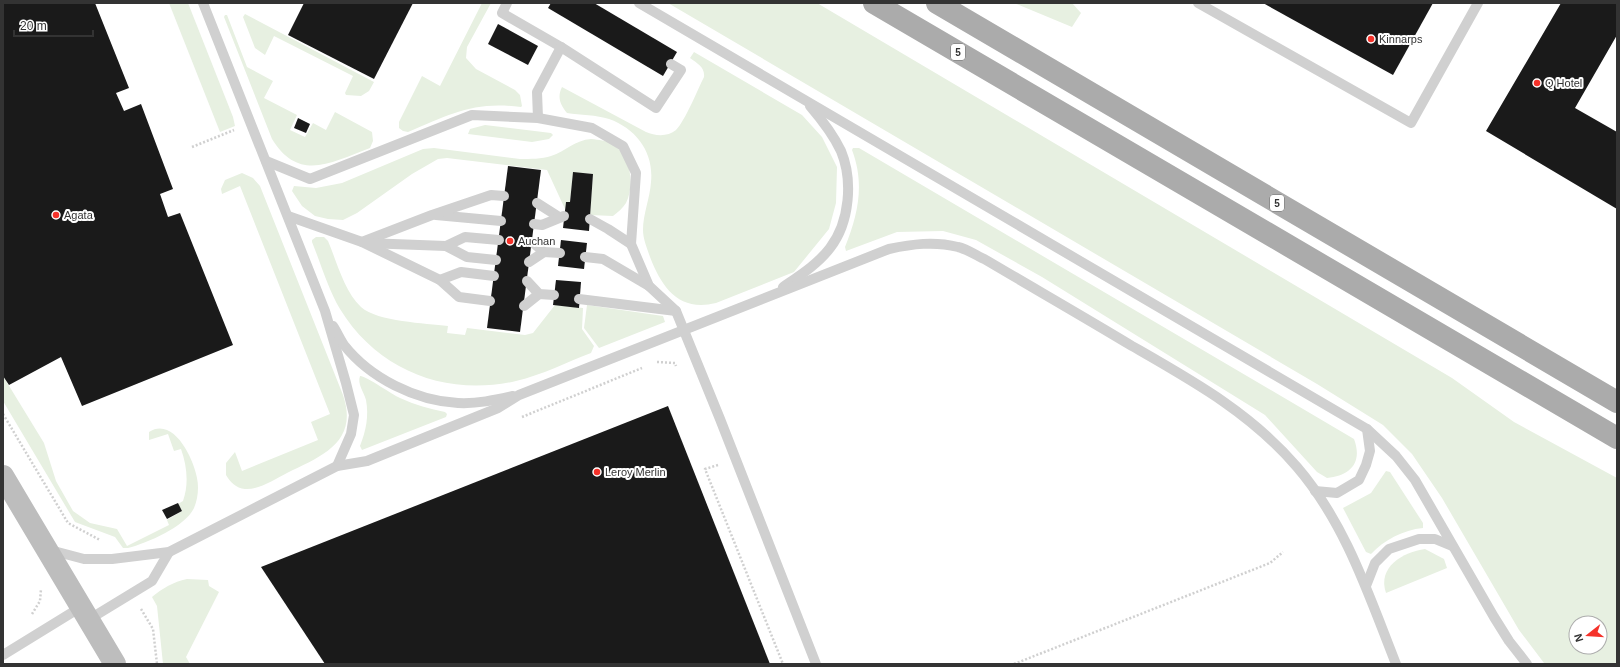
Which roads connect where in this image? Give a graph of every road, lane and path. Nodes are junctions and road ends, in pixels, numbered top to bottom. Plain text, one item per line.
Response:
1 (204, 3) edge
2 (508, 3) edge
3 (640, 3) edge
4 (874, 3) edge
5 (937, 3) edge
6 (1198, 3) edge
7 (1478, 3) edge
8 (561, 47) junction
9 (671, 64) dead end
10 (803, 99) junction
11 (538, 118) junction
12 (251, 124) junction
13 (192, 147) dead end
14 (266, 161) junction
15 (504, 196) dead end
16 (537, 203) dead end
17 (432, 215) junction
18 (288, 216) junction
19 (590, 219) dead end
20 (501, 221) dead end
21 (534, 224) dead end
22 (499, 240) dead end
23 (362, 242) junction
24 (532, 242) dead end
25 (631, 244) junction
26 (446, 246) junction
27 (544, 252) junction
28 (560, 253) dead end
29 (585, 257) dead end
30 (496, 260) dead end
31 (529, 262) dead end
32 (494, 276) dead end
33 (440, 280) junction
34 (527, 281) dead end
35 (649, 286) junction
36 (540, 294) junction
37 (554, 295) dead end
38 (770, 296) junction
39 (580, 299) dead end
40 (490, 302) dead end
41 (524, 306) dead end
42 (325, 311) junction
43 (676, 311) junction
44 (684, 331) junction
45 (651, 363) dead end
46 (675, 363) dead end
47 (646, 364) dead end
48 (586, 392) dead end
49 (519, 395) junction
50 (1617, 402) edge
51 (3, 414) edge
52 (1367, 430) junction
53 (1617, 438) edge
54 (337, 466) junction
55 (705, 469) dead end
56 (3, 476) edge
57 (1315, 491) junction
58 (103, 544) dead end
59 (1452, 546) junction
60 (46, 549) junction
61 (169, 552) junction
62 (1283, 552) dead end
63 (40, 584) dead end
64 (1366, 586) junction
65 (142, 610) dead end
66 (85, 614) junction
67 (30, 616) dead end
68 (3, 655) edge
69 (115, 664) edge
70 (157, 664) edge
71 (783, 664) edge
72 (816, 664) edge
73 (1014, 664) edge
74 (1396, 664) edge
75 (1528, 664) edge

1 - 12 lane
2 - 8 lane
3 - 10 lane
4 - 53 main road, 5
5 - 50 main road, 5
6 - 7 lane
8 - 9 lane
8 - 11 lane
10 - 38 lane
10 - 52 lane
11 - 14 lane
11 - 25 lane
12 - 13 path
12 - 14 lane
14 - 18 lane
15 - 17 lane
16 - 21 lane
17 - 20 lane
17 - 23 lane
18 - 23 lane
18 - 42 lane
19 - 25 lane
22 - 26 lane
23 - 26 lane
23 - 33 lane
24 - 27 lane
25 - 35 lane
26 - 30 lane
27 - 28 lane
27 - 31 lane
29 - 35 lane
32 - 33 lane
33 - 40 lane
34 - 36 lane
35 - 43 lane
36 - 37 lane
36 - 41 lane
38 - 44 lane
38 - 57 lane
39 - 43 lane
42 - 49 lane
42 - 54 lane
43 - 44 lane
44 - 49 lane
44 - 72 lane
45 - 46 path
47 - 48 path
49 - 54 lane
51 - 58 path
52 - 57 lane
52 - 59 lane
54 - 61 lane
55 - 71 path
56 - 60 main road
57 - 64 lane
59 - 64 lane
59 - 75 lane
60 - 61 lane
60 - 66 main road
61 - 66 lane
62 - 73 path
63 - 67 path
64 - 74 lane
65 - 70 path
66 - 68 lane
66 - 69 main road

